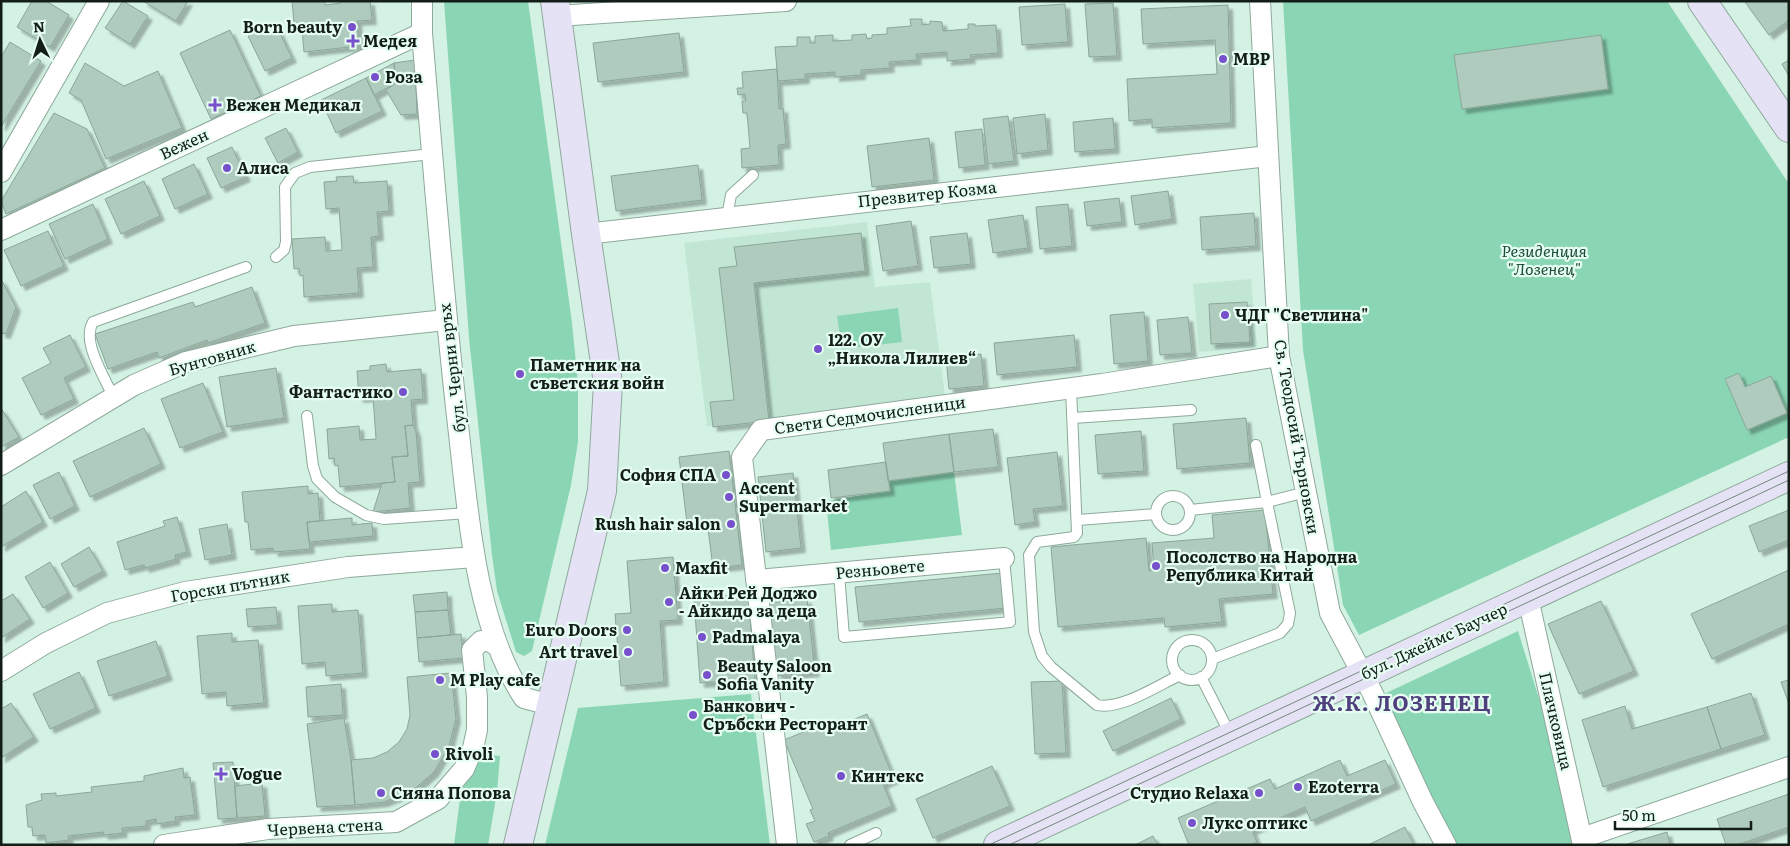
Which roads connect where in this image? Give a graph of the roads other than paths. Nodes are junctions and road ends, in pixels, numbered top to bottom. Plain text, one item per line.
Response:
1 (99, 1) edge
2 (422, 1) edge
3 (786, 1) edge
4 (1260, 1) edge
5 (1702, 2) edge
6 (556, 8) edge
7 (422, 33) junction
8 (1789, 128) edge
9 (432, 154) junction
10 (1268, 156) junction
11 (1, 172) edge
12 (753, 175) dead end
13 (727, 217) junction
14 (1, 230) edge
15 (586, 234) junction
16 (276, 257) dead end
17 (246, 267) dead end
18 (446, 320) junction
19 (1279, 356) junction
20 (1071, 388) junction
21 (114, 398) junction
22 (1191, 410) dead end
23 (307, 416) dead end
24 (1073, 418) junction
25 (1256, 445) dead end
26 (1, 465) edge
27 (1789, 476) edge
28 (1306, 492) junction
29 (1267, 502) junction
30 (1190, 510) junction
31 (468, 513) junction
32 (1156, 514) junction
33 (1078, 520) junction
34 (474, 557) junction
35 (1004, 558) joint
36 (838, 572) junction
37 (756, 580) junction
38 (1528, 598) junction
39 (497, 646) junction
40 (1212, 659) junction
41 (1, 670) edge
42 (1363, 674) junction
43 (1180, 676) junction
44 (1202, 677) junction
45 (551, 705) junction
46 (1231, 736) junction
47 (1789, 767) edge
48 (876, 834) dead end
49 (1583, 841) edge
50 (164, 845) edge
51 (518, 845) edge
52 (787, 845) edge
53 (850, 845) edge
54 (998, 845) edge
55 (1446, 845) edge

1 - 11 street
2 - 7 street, бул. Черни връх
3 - 6 street
4 - 10 street, Св. Теодосий Търновски
5 - 8 street
6 - 15 street
7 - 9 street, бул. Черни връх
7 - 14 street, Вежен
9 - 16 lane
9 - 18 street, бул. Черни връх
10 - 13 street, Презвитер Козма
10 - 19 street, Св. Теодосий Търновски
12 - 13 lane
13 - 15 street, Презвитер Козма
15 - 45 street
17 - 21 lane
18 - 21 street, Бунтовник
18 - 31 street, бул. Черни връх
19 - 20 street, Свети Седмочисленици
19 - 28 street, Св. Теодосий Търновски
20 - 24 lane
20 - 37 street, Свети Седмочисленици
21 - 26 street, Бунтовник
22 - 24 lane
23 - 31 lane
24 - 33 lane
25 - 29 lane
27 - 38 street, бул. Джеймс Баучер
28 - 29 lane
28 - 42 street, Св. Теодосий Търновски
29 - 30 lane
29 - 40 lane
30 - 32 lane
30 - 32 lane
31 - 34 street, бул. Черни връх
32 - 33 lane
33 - 43 lane
34 - 39 street, бул. Черни връх
34 - 41 street, Горски пътник
35 - 36 street, Резньовете
35 - 36 lane
36 - 37 street, Резньовете
37 - 52 street, Свети Седмочисленици
38 - 42 street, бул. Джеймс Баучер
38 - 49 street, Плачковица
39 - 45 street, бул. Черни връх
39 - 50 street, Червена стена
40 - 43 lane
40 - 44 lane
42 - 46 street, бул. Джеймс Баучер
42 - 55 street, Св. Теодосий Търновски
43 - 44 lane
44 - 46 lane
45 - 51 street
46 - 54 street, бул. Джеймс Баучер
47 - 49 street
48 - 53 lane

